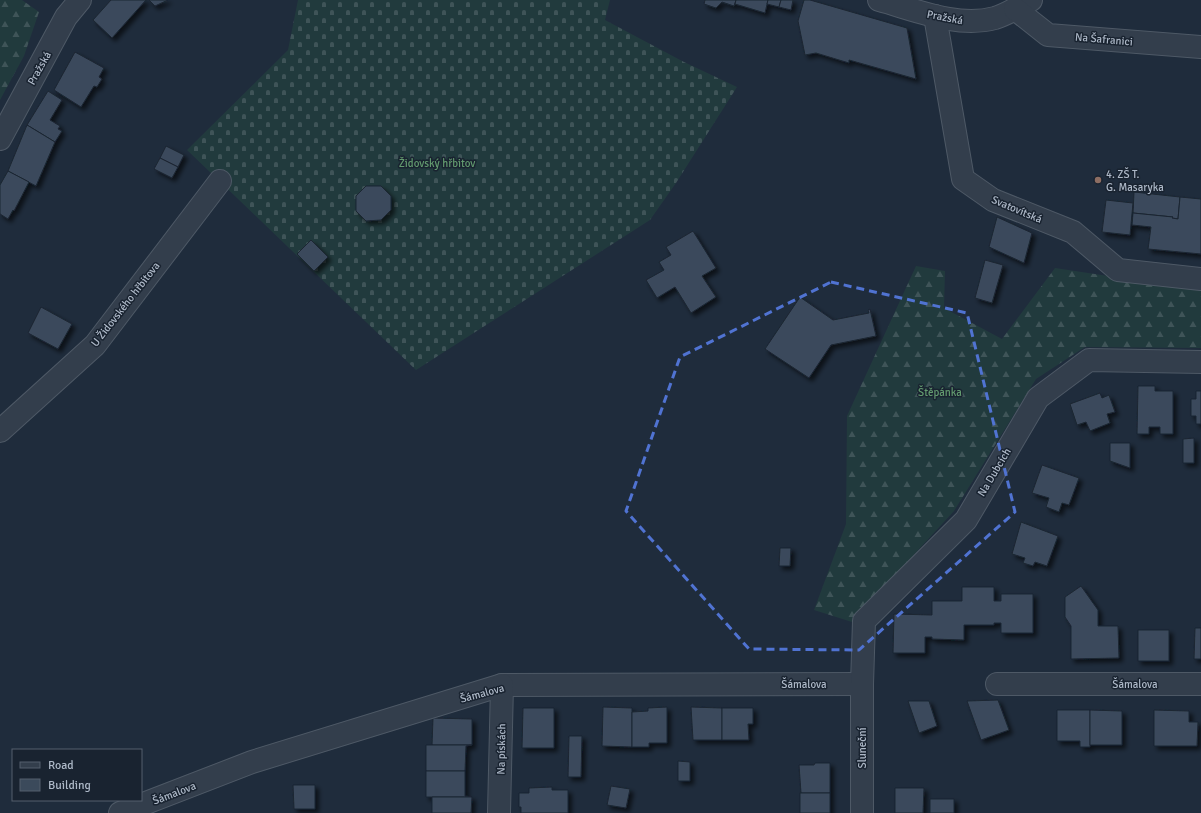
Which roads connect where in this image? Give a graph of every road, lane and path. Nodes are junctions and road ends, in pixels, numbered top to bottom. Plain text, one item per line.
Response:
1 (80, 0) edge
2 (879, 0) edge
3 (1020, 3) edge
4 (935, 16) junction
5 (1201, 47) edge
6 (0, 139) edge
7 (220, 181) dead end
8 (1201, 279) edge
9 (1201, 362) edge
10 (0, 431) edge
11 (862, 684) junction
12 (997, 684) dead end
13 (1201, 684) edge
14 (502, 685) junction
15 (120, 813) edge
16 (500, 813) edge
17 (862, 813) edge

1 - 6 street, Pražská
2 - 4 street, Pražská
3 - 4 street, Pražská
3 - 5 street, Na Šafranici
4 - 8 street, Svatovítská
7 - 10 street, U Židovského hřbitova
9 - 11 street, Na Dubcích
11 - 14 street, Šámalova
11 - 17 street, Sluneční
12 - 13 street, Šámalova
14 - 15 street, Šámalova
14 - 16 street, Na pískách

